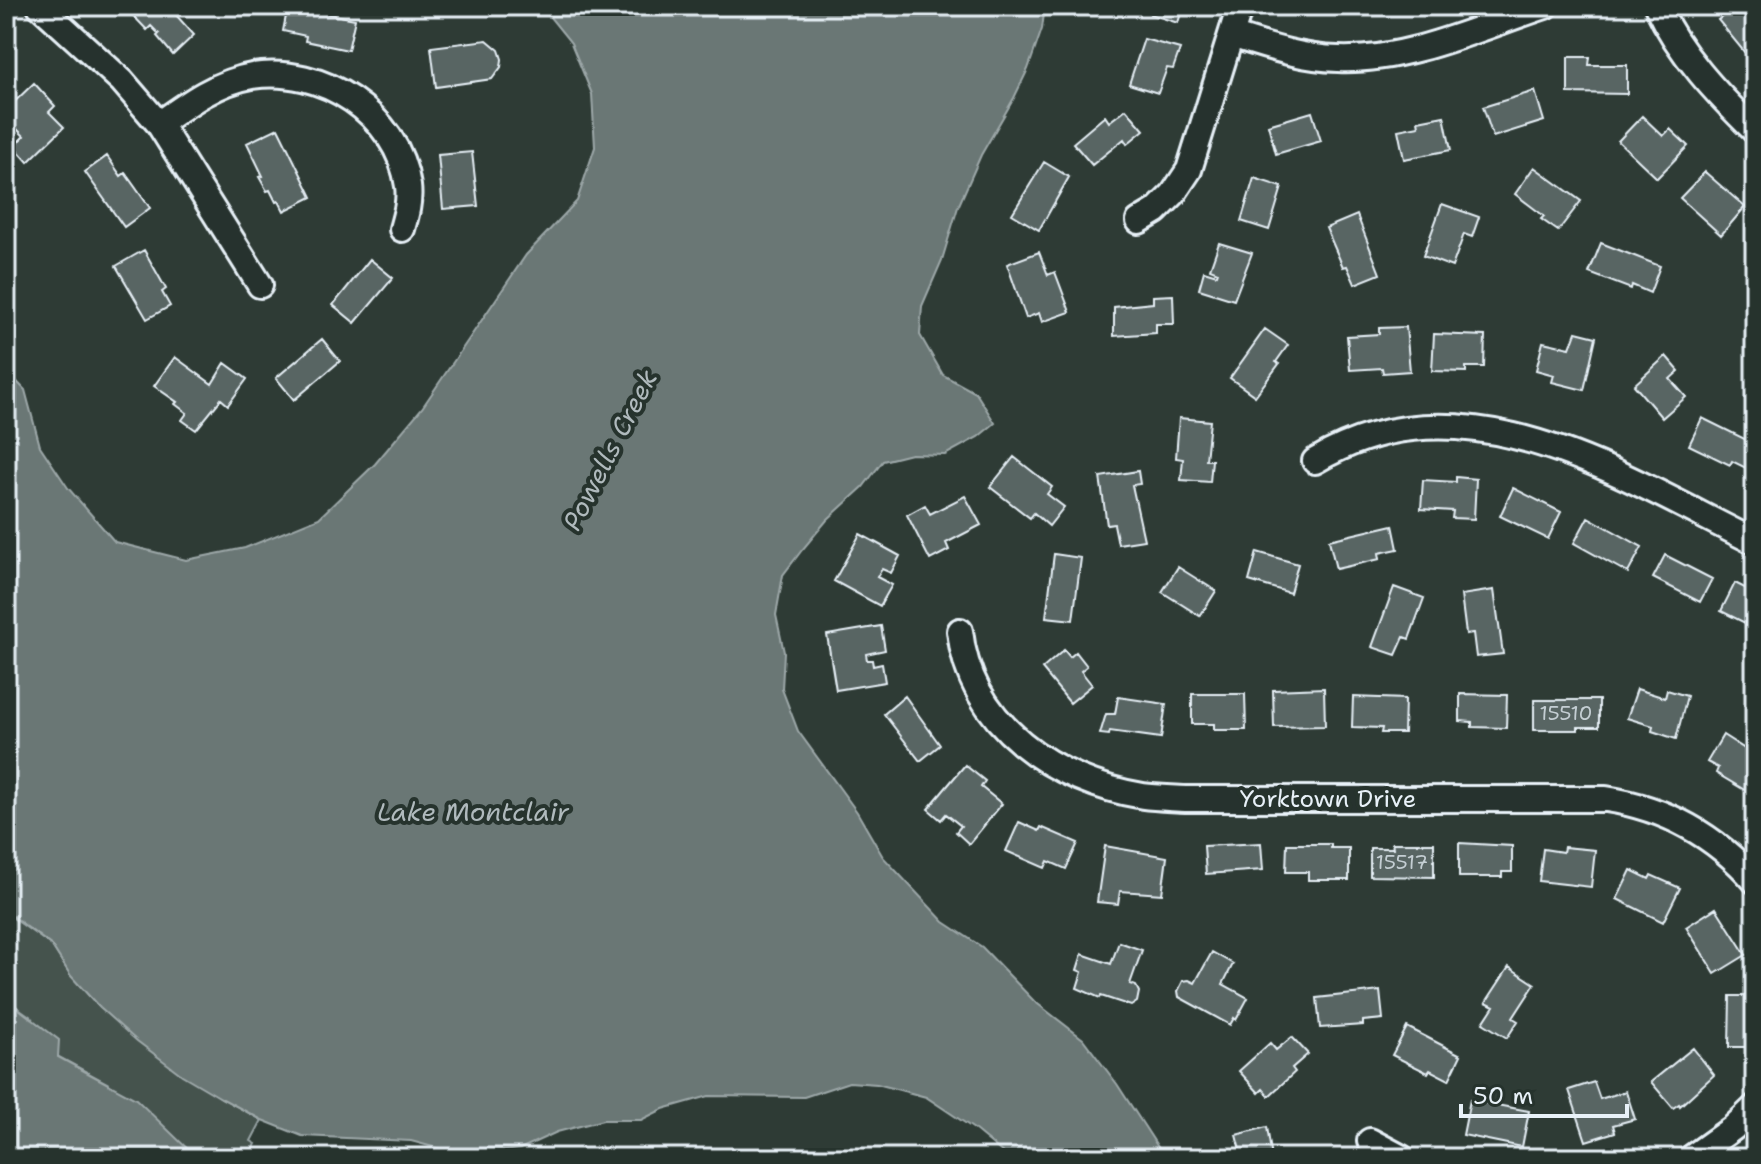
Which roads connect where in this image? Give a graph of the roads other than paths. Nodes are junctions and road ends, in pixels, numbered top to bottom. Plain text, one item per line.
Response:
1 (40, 6) edge
2 (1240, 6) edge
3 (1545, 6) edge
4 (1657, 6) edge
5 (1231, 35) junction
6 (159, 124) junction
7 (1755, 131) edge
8 (1139, 221) dead end
9 (402, 229) dead end
10 (260, 285) dead end
11 (1315, 461) dead end
12 (1755, 542) edge
13 (960, 631) dead end
14 (1755, 881) edge
15 (1755, 1107) edge
16 (1370, 1141) dead end
17 (1402, 1158) edge
18 (1691, 1158) edge

1 - 6 street
2 - 5 street
3 - 5 street
4 - 7 street
5 - 8 street
6 - 9 street
6 - 10 street
11 - 12 street
13 - 14 street, Yorktown Drive
15 - 18 street
16 - 17 street

